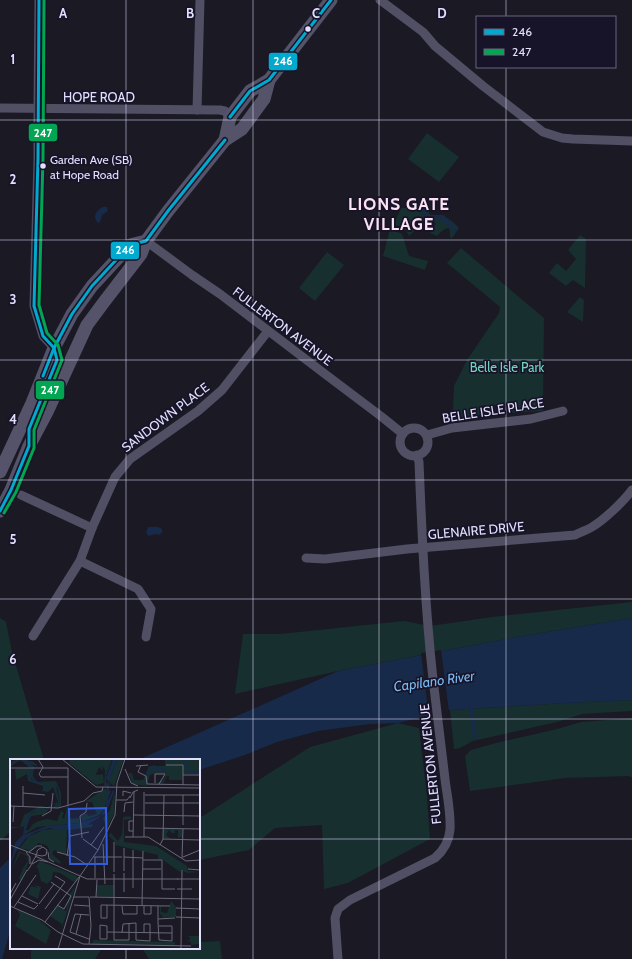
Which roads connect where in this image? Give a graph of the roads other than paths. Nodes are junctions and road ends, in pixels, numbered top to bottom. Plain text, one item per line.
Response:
1 (39, 0) edge
2 (200, 0) edge
3 (331, 0) edge
4 (380, 0) edge
5 (269, 80) junction
6 (0, 108) edge
7 (38, 109) junction
8 (197, 110) junction
9 (230, 117) junction
10 (225, 140) junction
11 (632, 141) edge
12 (146, 241) junction
13 (268, 331) junction
14 (54, 348) junction
15 (563, 412) dead end
16 (403, 434) junction
17 (427, 435) junction
18 (29, 446) junction
19 (417, 455) junction
20 (0, 472) edge
21 (632, 490) edge
22 (21, 495) dead end
23 (0, 511) edge
24 (92, 528) junction
25 (423, 548) junction
26 (306, 558) dead end
27 (80, 561) junction
28 (33, 636) dead end
29 (146, 637) dead end
30 (338, 959) edge

1 - 7 street
2 - 8 street
3 - 5 main road
4 - 11 street
5 - 9 main road
5 - 10 main road
6 - 7 street, HOPE ROAD
7 - 8 street, HOPE ROAD
7 - 14 street
8 - 9 street, HOPE ROAD
9 - 10 main road
10 - 12 main road
12 - 13 street, FULLERTON AVENUE
12 - 14 main road
12 - 18 main road
13 - 16 street, FULLERTON AVENUE
13 - 24 street, SANDOWN PLACE
14 - 18 main road
14 - 20 main road
15 - 17 street, BELLE ISLE PLACE
16 - 17 street
16 - 19 street
17 - 19 street
18 - 23 main road
19 - 25 street, FULLERTON AVENUE
21 - 25 street, GLENAIRE DRIVE
22 - 24 street
24 - 27 street, SANDOWN PLACE
25 - 26 street, GLENAIRE DRIVE
25 - 30 street, FULLERTON AVENUE
27 - 28 street, SANDOWN PLACE
27 - 29 street

